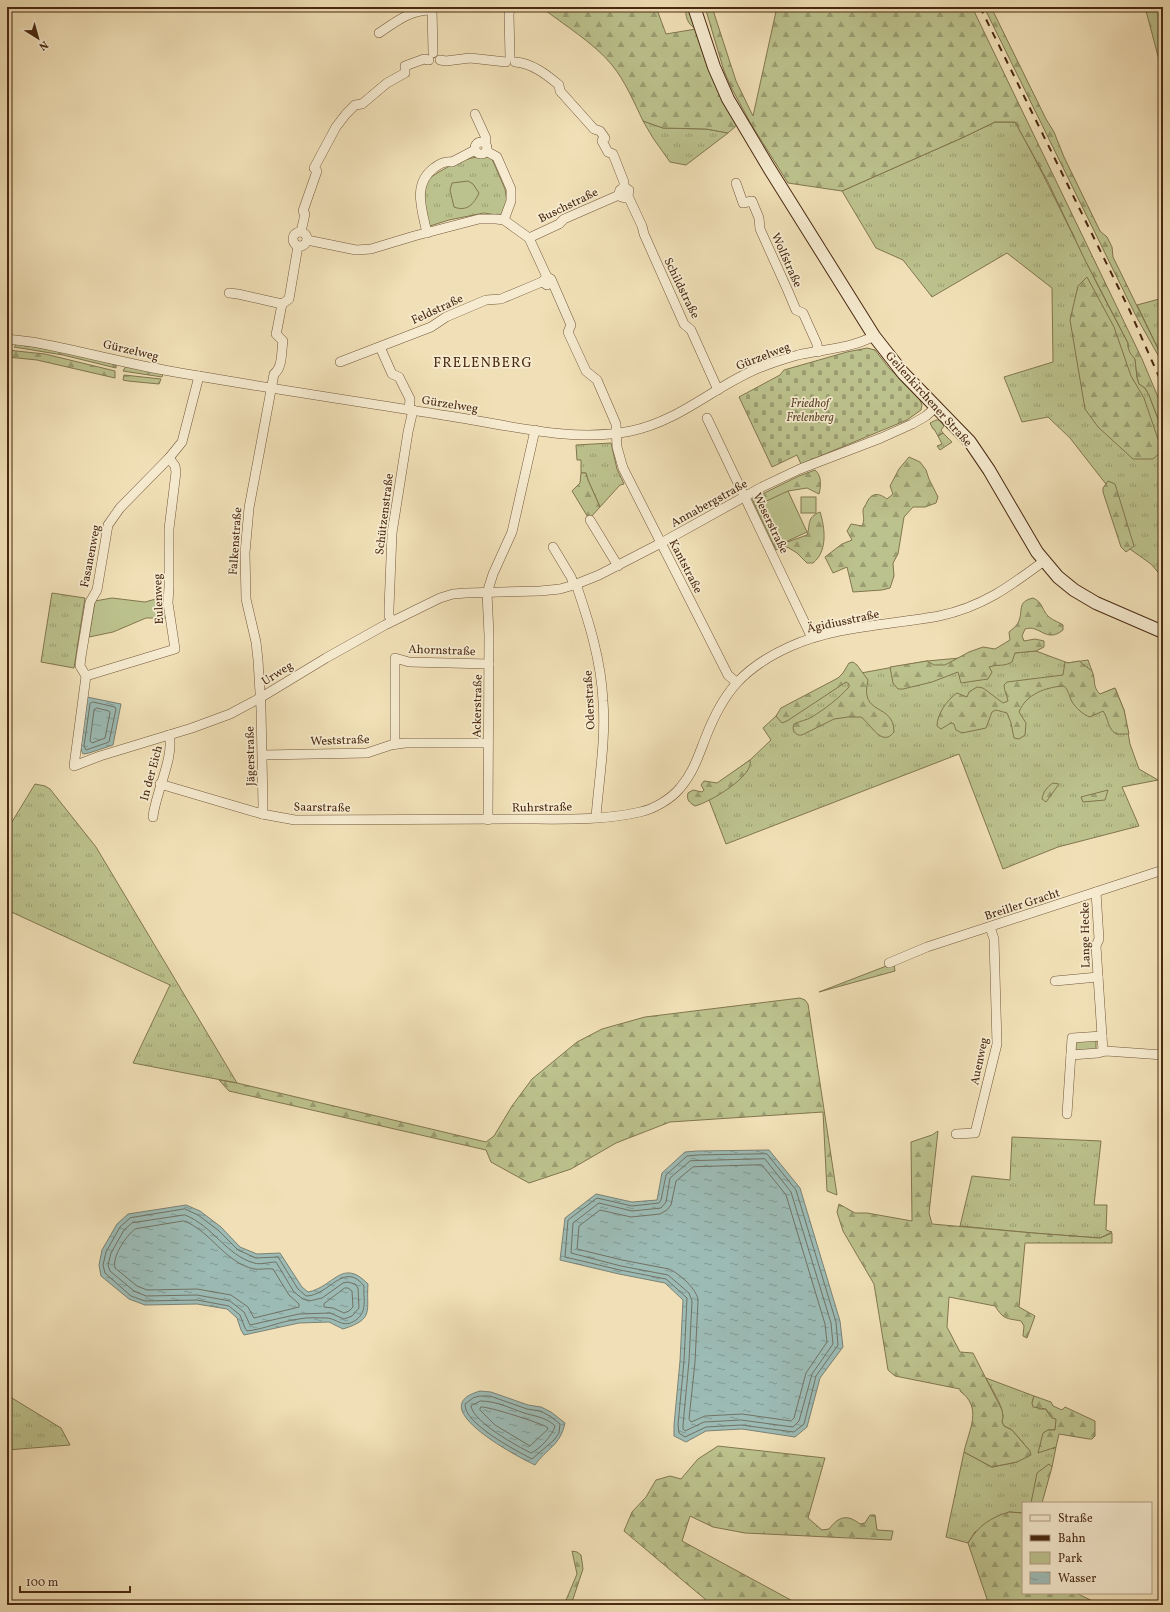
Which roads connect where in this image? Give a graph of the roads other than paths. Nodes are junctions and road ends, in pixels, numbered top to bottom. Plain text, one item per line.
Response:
1 (510, 7) edge
2 (694, 7) edge
3 (432, 8) edge
4 (379, 33) dead end
5 (434, 58) junction
6 (510, 60) junction
7 (476, 114) dead end
8 (486, 147) junction
9 (736, 183) dead end
10 (624, 192) junction
11 (504, 220) junction
12 (301, 232) junction
13 (427, 233) junction
14 (529, 238) junction
15 (307, 240) junction
16 (298, 246) junction
17 (549, 281) junction
18 (229, 293) dead end
19 (282, 304) junction
20 (874, 336) junction
21 (7, 340) edge
22 (380, 347) junction
23 (818, 352) junction
24 (340, 362) dead end
25 (199, 376) junction
26 (272, 387) junction
27 (718, 390) junction
28 (936, 407) junction
29 (411, 410) junction
30 (707, 418) dead end
31 (535, 430) junction
32 (616, 434) junction
33 (169, 458) junction
34 (745, 497) junction
35 (590, 520) dead end
36 (661, 543) junction
37 (554, 547) dead end
38 (1044, 561) junction
39 (618, 566) junction
40 (575, 585) junction
41 (487, 593) junction
42 (392, 621) junction
43 (1163, 632) edge
44 (812, 638) junction
45 (489, 664) junction
46 (86, 676) junction
47 (736, 682) junction
48 (260, 698) junction
49 (169, 735) junction
50 (488, 743) junction
51 (395, 744) junction
52 (262, 755) junction
53 (74, 766) joint
54 (160, 784) junction
55 (262, 814) junction
56 (153, 817) dead end
57 (596, 817) junction
58 (488, 820) junction
59 (1163, 870) edge
60 (1096, 892) junction
61 (990, 926) junction
62 (889, 962) dead end
63 (1098, 977) junction
64 (1054, 981) dead end
65 (1102, 1036) junction
66 (1103, 1051) junction
67 (1071, 1055) junction
68 (1163, 1055) edge
69 (1067, 1114) dead end
70 (956, 1134) dead end

1 - 6 street
2 - 20 main road, Geilenkirchener Straße
3 - 4 street
3 - 5 street
5 - 6 street, Schildstraße
5 - 12 street, Schildstraße
6 - 10 street, Schildstraße
7 - 8 street
8 - 11 street
8 - 13 street
9 - 23 street, Wolfstraße
10 - 14 street, Buschstraße
10 - 27 street, Schildstraße
11 - 13 street
11 - 14 street
12 - 15 street
12 - 16 street, Schildstraße
13 - 15 street
14 - 17 street
15 - 16 street
16 - 19 street, Schildstraße
17 - 22 street, Feldstraße
17 - 32 street, Kantstraße
18 - 19 street
19 - 26 street, Schildstraße
20 - 23 street, Gürzelweg
20 - 28 main road, Geilenkirchener Straße
21 - 25 street, Gürzelweg
22 - 24 street, Feldstraße
22 - 29 street, Schützenstraße
23 - 27 street, Gürzelweg
25 - 26 street, Gürzelweg
25 - 33 street, Fasanenweg
26 - 29 street, Gürzelweg
26 - 48 street, Falkenstraße
27 - 32 street, Gürzelweg
28 - 34 street, Annabergstraße
28 - 38 main road, Geilenkirchener Straße
29 - 31 street, Gürzelweg
29 - 42 street, Schützenstraße
30 - 34 street, Weserstraße
31 - 32 street, Gürzelweg
31 - 41 street, Ackerstraße
32 - 36 street, Kantstraße
33 - 46 street, Fasanenweg
33 - 46 street, Eulenweg
34 - 36 street, Annabergstraße
34 - 44 street, Weserstraße
35 - 39 street
36 - 39 street, Annabergstraße
36 - 47 street, Kantstraße
37 - 40 street, Oderstraße
38 - 43 main road, Geilenkirchener Straße
38 - 44 street, Ägidiusstraße
39 - 40 street, Annabergstraße
40 - 41 street, Annabergstraße
40 - 57 street, Oderstraße
41 - 42 street, Urweg
41 - 45 street, Ackerstraße
42 - 48 street, Urweg
44 - 47 street, Ägidiusstraße
45 - 50 street, Ackerstraße
45 - 51 street, Ahornstraße
46 - 53 street, Fasanenweg
47 - 57 street, Ägidiusstraße
48 - 49 street, Urweg
48 - 52 street, Jägerstraße
49 - 53 street, Urweg
49 - 54 street, In der Eich
50 - 51 street, Weststraße
50 - 58 street, Ackerstraße
51 - 52 street, Weststraße
52 - 55 street, Jägerstraße
54 - 55 street, Saarstraße
54 - 56 street, In der Eich
55 - 58 street, Saarstraße
57 - 58 street, Ruhrstraße
59 - 60 street, Breiller Gracht
60 - 61 street, Breiller Gracht
60 - 63 street, Lange Hecke
61 - 62 street, Breiller Gracht
61 - 70 street, Auenweg
63 - 64 street, Lange Hecke
63 - 65 street, Lange Hecke
65 - 66 street, Lange Hecke
65 - 67 street
66 - 67 street
66 - 68 street
67 - 69 street

